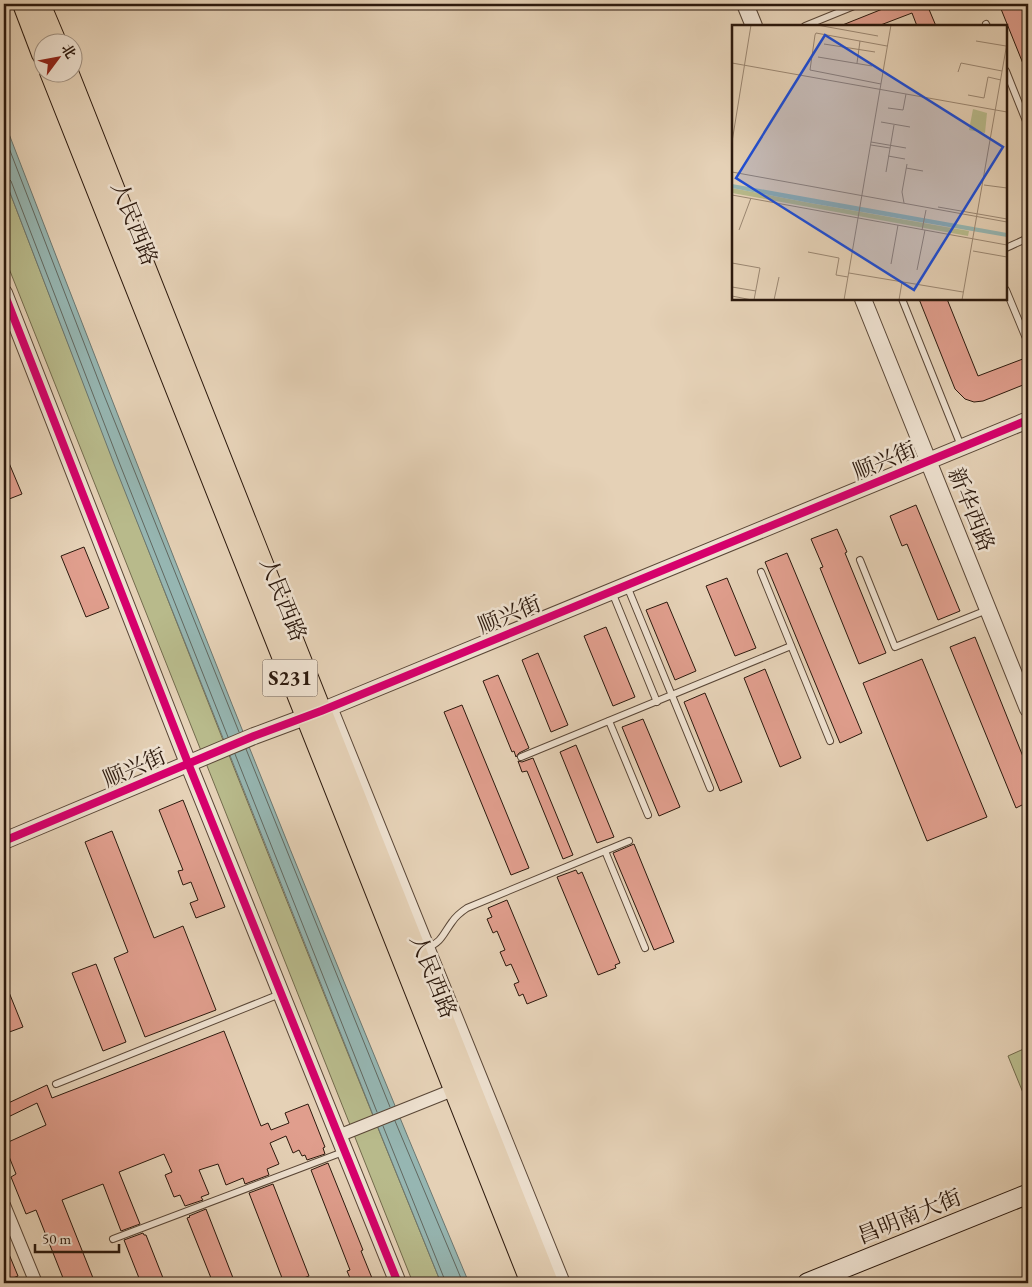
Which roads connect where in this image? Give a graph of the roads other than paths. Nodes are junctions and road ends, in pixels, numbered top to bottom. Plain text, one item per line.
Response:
1 (23, 4) edge
2 (40, 4) edge
3 (746, 4) edge
4 (859, 4) edge
5 (754, 25) edge
6 (807, 25) edge
7 (34, 32) edge
8 (52, 32) edge
9 (1007, 74) edge
10 (54, 82) edge
11 (72, 82) edge
12 (1028, 126) edge
13 (1028, 238) edge
14 (1007, 248) edge
15 (1007, 292) edge
16 (4, 293) edge
17 (863, 300) edge
18 (902, 300) edge
19 (1028, 344) edge
20 (1028, 420) edge
21 (961, 447) junction
22 (928, 461) junction
23 (860, 560) dead end
24 (761, 572) dead end
25 (619, 588) junction
26 (988, 609) junction
27 (791, 646) junction
28 (672, 695) junction
29 (657, 702) junction
30 (1028, 709) edge
31 (319, 712) junction
32 (609, 721) junction
33 (830, 741) dead end
34 (522, 757) dead end
35 (188, 763) junction
36 (710, 788) dead end
37 (648, 815) dead end
38 (4, 841) edge
39 (629, 841) dead end
40 (605, 851) junction
41 (645, 948) dead end
42 (422, 950) junction
43 (280, 994) junction
44 (56, 1084) dead end
45 (453, 1090) junction
46 (341, 1144) junction
47 (1028, 1194) edge
48 (4, 1205) edge
49 (1028, 1208) edge
50 (113, 1239) dead end
51 (36, 1283) edge
52 (398, 1283) edge
53 (531, 1283) edge
54 (548, 1283) edge
55 (564, 1283) edge
56 (807, 1283) edge
57 (841, 1283) edge

1 - 7 main road
2 - 8 main road
3 - 5 street
4 - 6 lane
9 - 12 lane
10 - 31 main road, 人民西路 / S231
11 - 31 main road, 人民西路 / S231
13 - 14 lane
15 - 19 lane
16 - 35 street
17 - 22 street, 新华西路
18 - 21 lane
20 - 21 street, 顺兴街
21 - 22 street, 顺兴街
22 - 25 street, 顺兴街
22 - 26 street, 新华西路
23 - 26 lane
24 - 27 lane
25 - 28 lane
25 - 29 lane
25 - 31 street, 顺兴街
26 - 30 street, 新华西路
27 - 28 lane
27 - 33 lane
28 - 29 lane
28 - 36 lane
29 - 32 lane
31 - 35 street, 顺兴街
31 - 42 main road, 人民西路 / S231
31 - 45 main road, 人民西路 / S231
32 - 34 lane
32 - 37 lane
35 - 38 street, 顺兴街
35 - 43 street
39 - 40 lane
40 - 41 lane
40 - 42 lane
42 - 54 main road, 人民西路 / S231
42 - 55 street
43 - 44 lane
43 - 46 street
45 - 46 street
45 - 53 main road, 人民西路 / S231
46 - 50 lane
46 - 52 street
47 - 56 main road, 昌明南大街
48 - 51 street
49 - 57 main road, 昌明南大街

